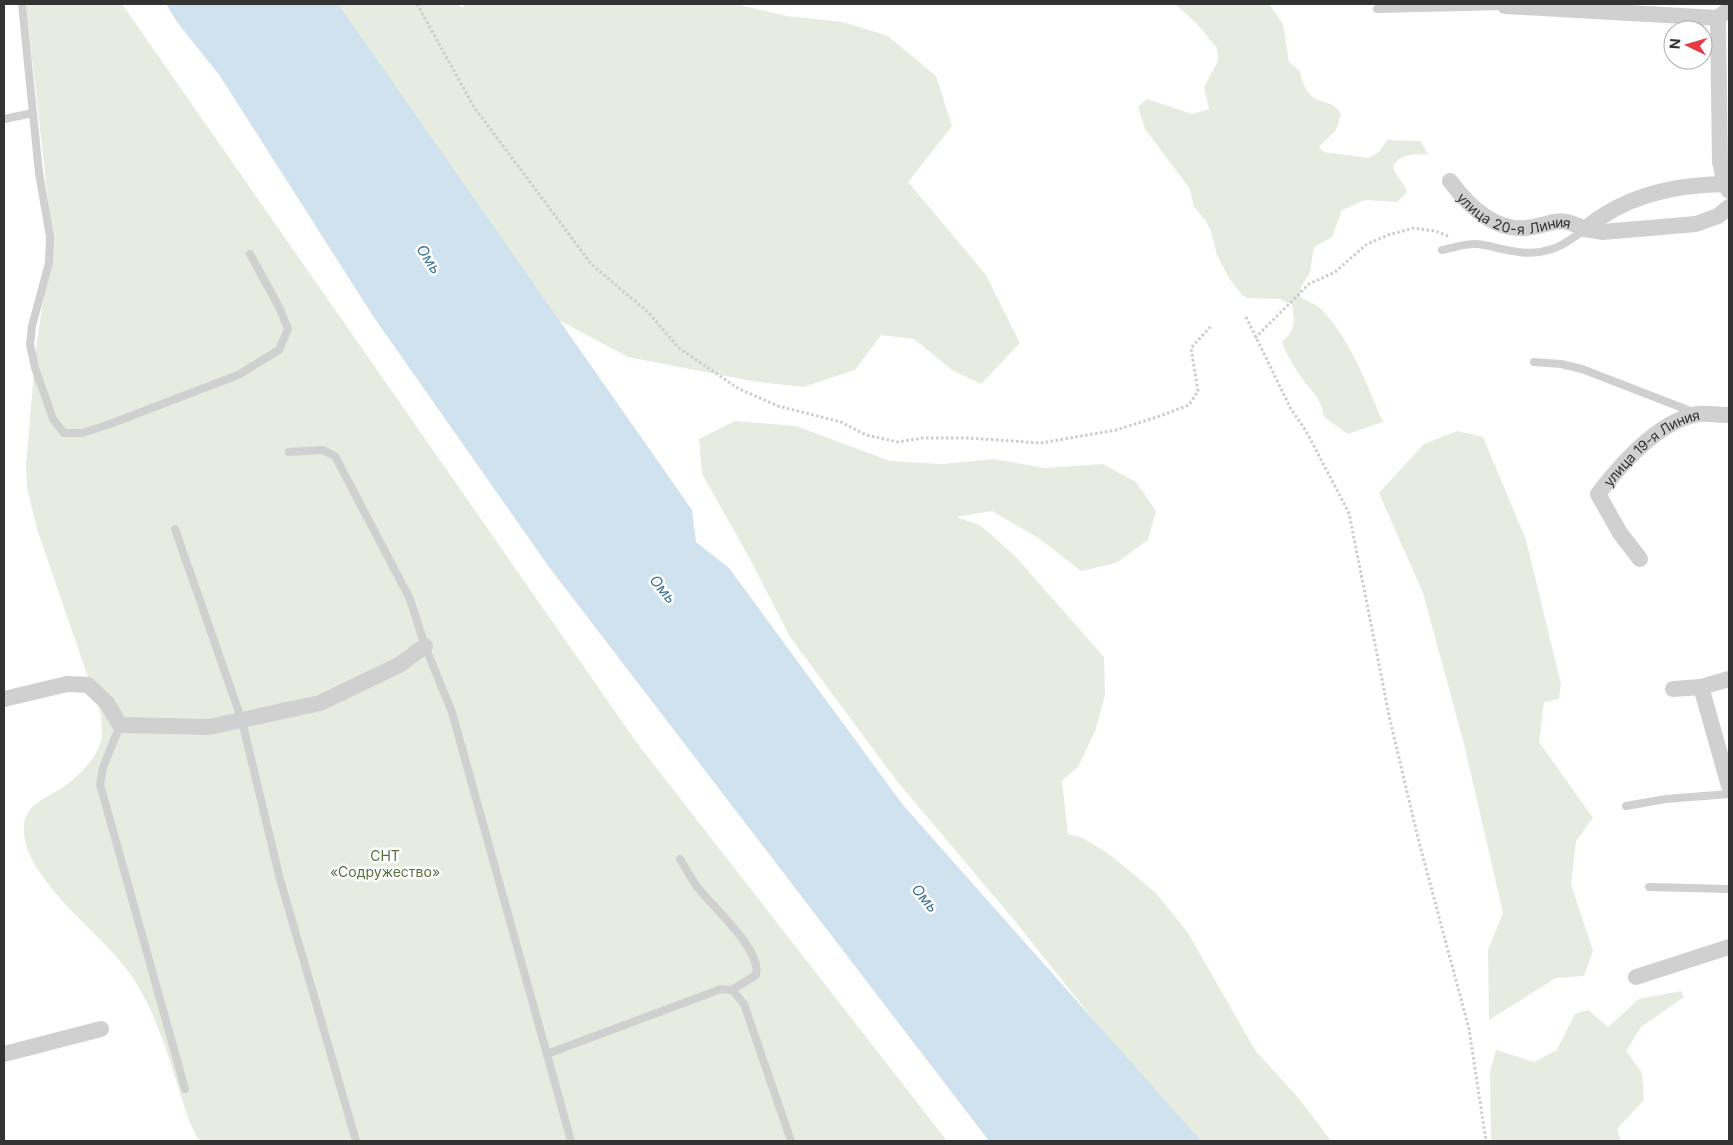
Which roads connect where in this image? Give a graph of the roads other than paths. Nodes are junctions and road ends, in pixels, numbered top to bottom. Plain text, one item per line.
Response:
1 (22, 4) edge
2 (1504, 5) edge
3 (1377, 9) dead end
4 (1724, 14) edge
5 (34, 113) junction
6 (4, 119) edge
7 (1450, 181) dead end
8 (1728, 186) edge
9 (1729, 207) edge
10 (1585, 229) junction
11 (1442, 250) dead end
12 (250, 254) dead end
13 (1534, 362) dead end
14 (1699, 414) junction
15 (1729, 415) edge
16 (288, 452) dead end
17 (175, 529) dead end
18 (1640, 559) dead end
19 (425, 646) junction
20 (1729, 679) edge
21 (1701, 688) junction
22 (1672, 689) dead end
23 (4, 699) edge
24 (242, 720) junction
25 (120, 725) junction
26 (1729, 786) edge
27 (1729, 794) edge
28 (1626, 806) dead end
29 (680, 859) dead end
30 (1649, 887) dead end
31 (1729, 889) edge
32 (1729, 947) edge
33 (1636, 977) dead end
34 (732, 990) junction
35 (101, 1029) dead end
36 (4, 1054) edge
37 (546, 1054) junction
38 (185, 1089) dead end
39 (356, 1141) edge
40 (571, 1141) edge
41 (791, 1141) edge

1 - 5 lane
2 - 3 lane
2 - 4 street
4 - 8 street
5 - 6 lane
5 - 12 lane
7 - 10 street, улица 20-я Линия
8 - 10 street, улица 20-я Линия
9 - 10 street, улица 20-я Линия
10 - 11 lane
13 - 14 lane
14 - 15 street, улица 19-я Линия
14 - 18 street, улица 19-я Линия
16 - 19 lane
17 - 24 lane
19 - 24 street
19 - 37 lane
20 - 21 street
21 - 22 street
21 - 26 street
23 - 25 street
24 - 25 street
24 - 39 lane
25 - 38 lane
27 - 28 lane
29 - 34 lane
30 - 31 lane
32 - 33 street
34 - 37 lane
34 - 41 lane
35 - 36 street
37 - 40 lane

